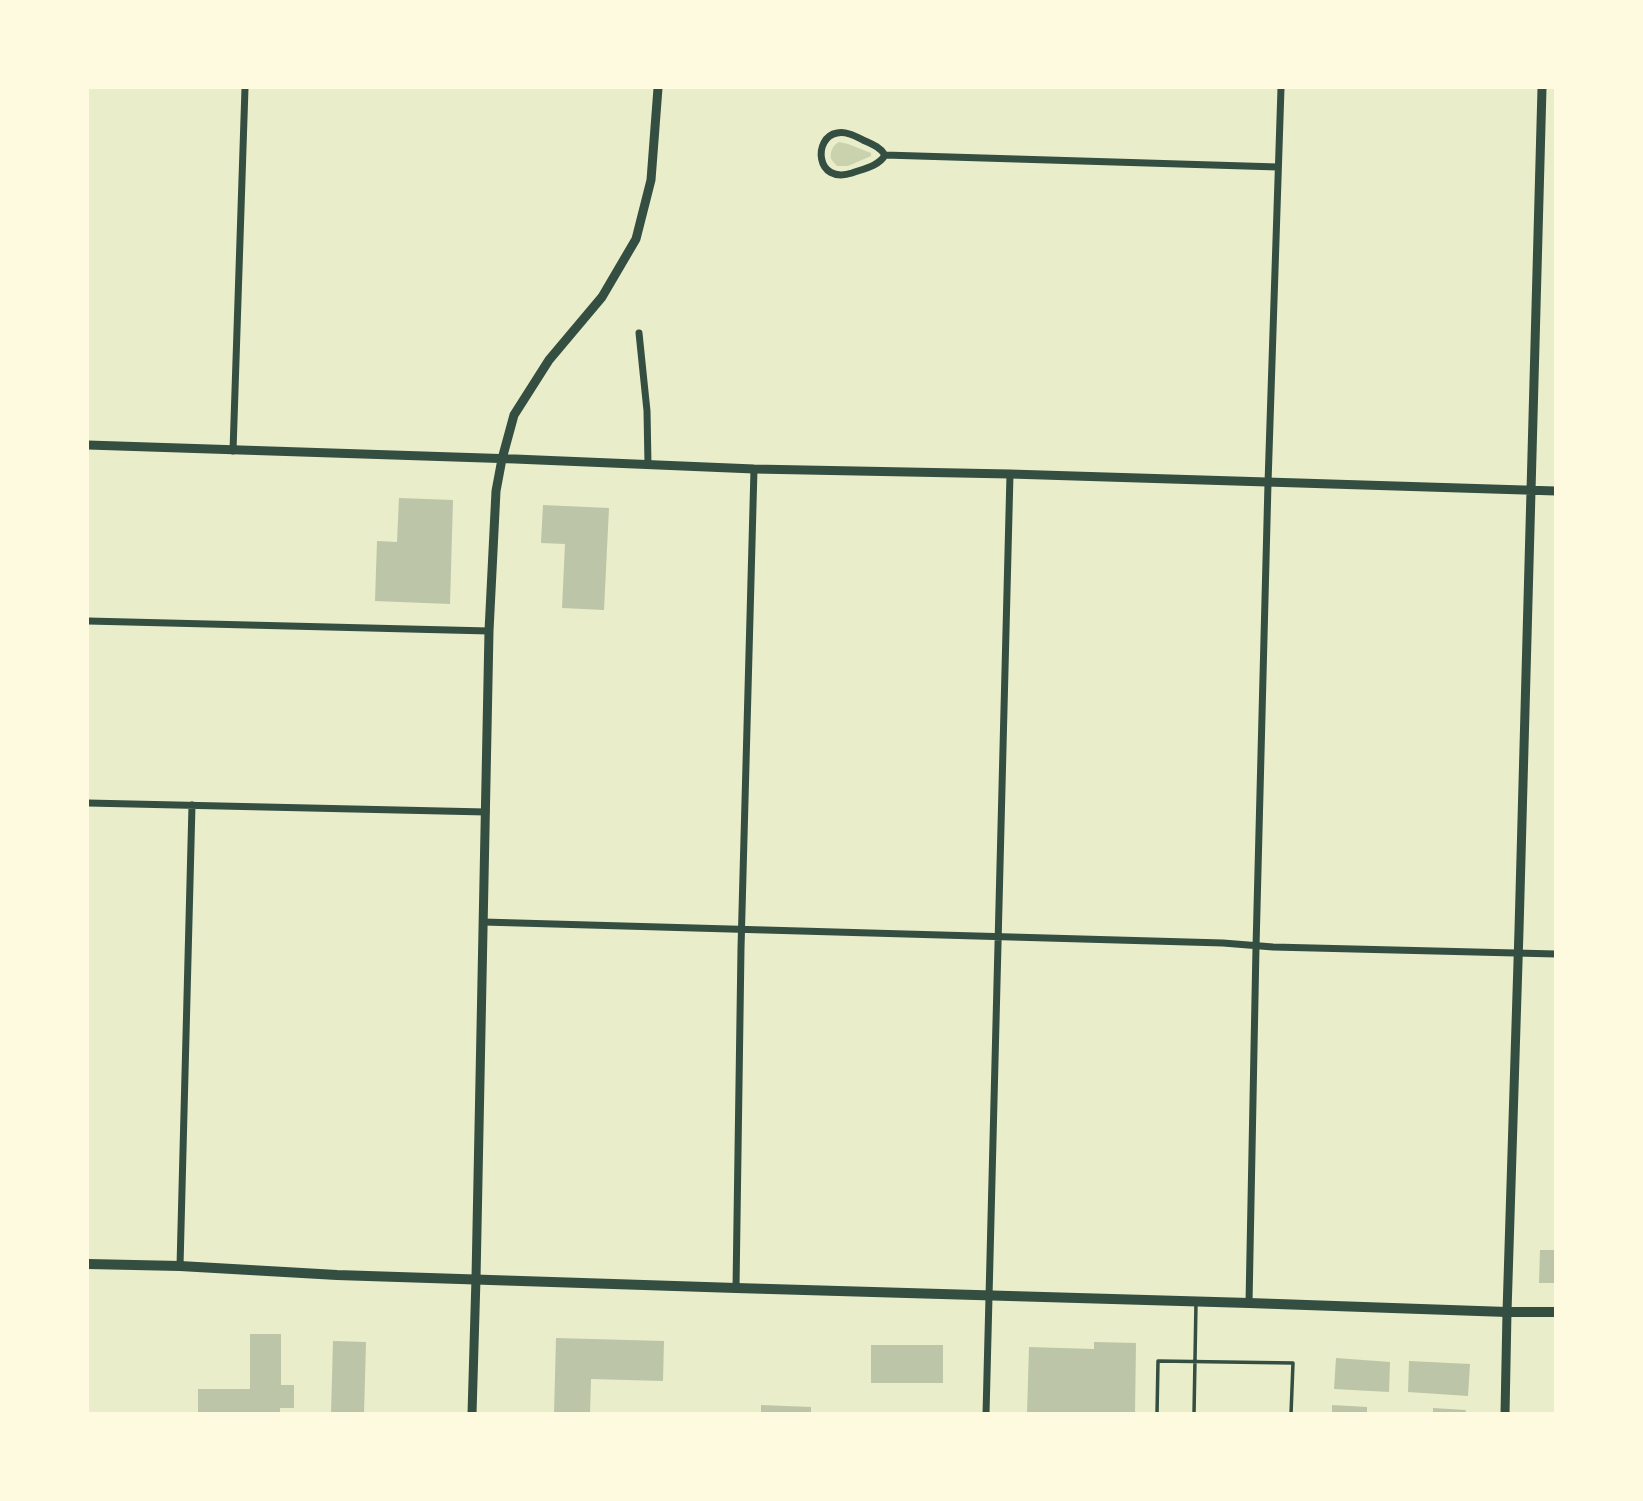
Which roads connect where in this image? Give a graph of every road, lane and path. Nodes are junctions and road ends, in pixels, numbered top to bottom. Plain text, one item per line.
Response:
1 (245, 88) edge
2 (659, 88) edge
3 (1280, 88) edge
4 (1542, 88) edge
5 (885, 155) junction
6 (1278, 167) junction
7 (639, 333) dead end
8 (88, 445) edge
9 (233, 451) junction
10 (502, 459) junction
11 (648, 465) junction
12 (754, 470) junction
13 (1010, 474) junction
14 (1268, 483) junction
15 (1531, 490) junction
16 (1556, 491) edge
17 (88, 621) edge
18 (489, 631) junction
19 (88, 803) edge
20 (192, 805) junction
21 (486, 812) junction
22 (483, 922) junction
23 (741, 930) junction
24 (999, 937) junction
25 (1256, 947) junction
26 (1518, 954) junction
27 (1556, 954) edge
28 (88, 1264) edge
29 (180, 1266) junction
30 (476, 1278) junction
31 (736, 1288) junction
32 (989, 1296) junction
33 (1196, 1301) junction
34 (1249, 1303) junction
35 (1507, 1312) junction
36 (1556, 1312) edge
37 (1194, 1361) junction
38 (472, 1413) edge
39 (986, 1413) edge
40 (1157, 1413) edge
41 (1194, 1413) edge
42 (1291, 1413) edge
43 (1506, 1413) edge

1 - 9 street
2 - 10 street
3 - 6 street
4 - 15 street
5 - 5 street
5 - 6 street
6 - 14 street
7 - 11 street
8 - 9 street
9 - 10 street
10 - 11 street
10 - 18 street
11 - 12 street
12 - 13 street
12 - 23 street
13 - 14 street
13 - 24 street
14 - 15 street
14 - 25 street
15 - 16 street
15 - 26 street
17 - 18 street
18 - 21 street
19 - 20 street
20 - 21 street
20 - 29 street
21 - 22 street
22 - 23 street
22 - 30 street
23 - 24 street
23 - 31 street
24 - 25 street
24 - 32 street
25 - 26 street
25 - 34 street
26 - 27 street
26 - 35 street
28 - 29 main road
29 - 30 main road
30 - 31 main road
30 - 38 street
31 - 32 main road
32 - 33 main road
32 - 39 street
33 - 34 main road
33 - 37 lane
34 - 35 main road
35 - 36 main road
35 - 43 street
37 - 40 lane
37 - 41 lane
37 - 42 lane

